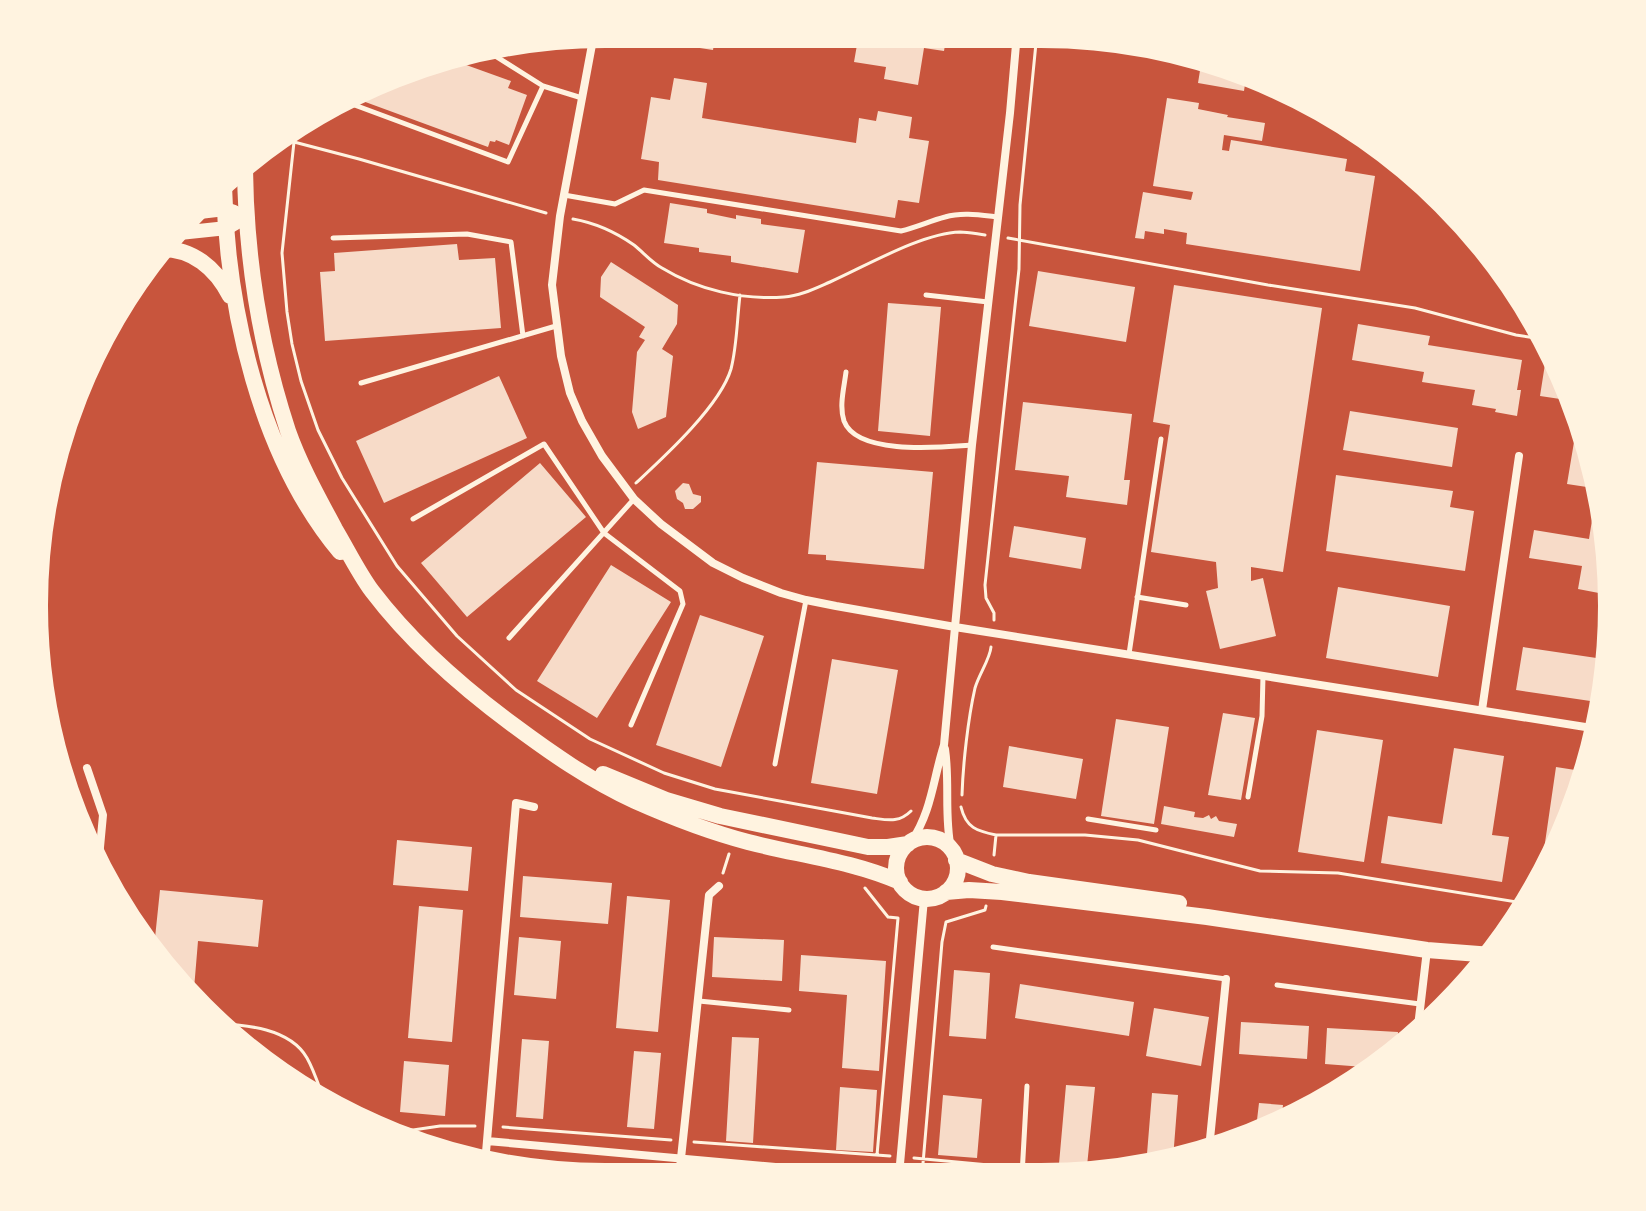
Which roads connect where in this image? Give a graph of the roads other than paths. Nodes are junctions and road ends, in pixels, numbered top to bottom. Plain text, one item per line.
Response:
1 (592, 46) edge
2 (1016, 46) edge
3 (497, 57) edge
4 (543, 86) junction
5 (582, 98) junction
6 (355, 105) edge
7 (245, 178) edge
8 (564, 195) junction
9 (224, 197) edge
10 (225, 209) junction
11 (209, 211) edge
12 (246, 217) junction
13 (998, 217) junction
14 (227, 228) junction
15 (190, 232) edge
16 (333, 238) dead end
17 (173, 251) edge
18 (926, 295) dead end
19 (988, 302) junction
20 (239, 317) junction
21 (556, 326) junction
22 (523, 336) junction
23 (846, 372) dead end
24 (361, 383) dead end
25 (1161, 439) dead end
26 (972, 445) junction
27 (1519, 456) dead end
28 (634, 499) junction
29 (413, 519) dead end
30 (604, 533) junction
31 (372, 590) junction
32 (1137, 597) junction
33 (806, 600) junction
34 (1186, 605) dead end
35 (955, 627) junction
36 (509, 638) dead end
37 (1129, 654) junction
38 (1263, 675) junction
39 (1482, 710) junction
40 (631, 725) dead end
41 (1586, 727) edge
42 (527, 735) junction
43 (944, 745) junction
44 (775, 764) dead end
45 (87, 768) dead end
46 (1248, 797) dead end
47 (534, 807) dead end
48 (1088, 819) dead end
49 (1156, 830) dead end
50 (910, 843) junction
51 (100, 845) edge
52 (954, 854) junction
53 (900, 882) junction
54 (719, 886) dead end
55 (946, 892) junction
56 (924, 899) junction
57 (993, 947) dead end
58 (1427, 950) junction
59 (1478, 953) edge
60 (1478, 954) edge
61 (1226, 979) joint
62 (1277, 985) dead end
63 (698, 1001) junction
64 (1420, 1004) junction
65 (789, 1010) dead end
66 (1419, 1017) edge
67 (1027, 1086) dead end
68 (1210, 1138) edge
69 (487, 1141) junction
70 (486, 1152) edge
71 (681, 1160) junction
72 (680, 1165) edge
73 (742, 1165) edge
74 (900, 1165) edge
75 (1022, 1165) edge

1 - 5 street
2 - 13 street
3 - 4 lane
4 - 5 lane
4 - 6 lane
5 - 8 street
7 - 12 main road
8 - 13 lane
8 - 21 street
9 - 10 main road
10 - 11 street
10 - 12 street
10 - 14 main road
12 - 14 street
12 - 31 main road
13 - 19 street
14 - 15 street
14 - 20 main road
16 - 22 lane
17 - 20 main road
18 - 19 lane
19 - 26 street
20 - 31 main road
21 - 22 lane
21 - 28 street
22 - 24 lane
23 - 26 lane
25 - 32 lane
26 - 35 street
27 - 39 street
28 - 30 lane
28 - 33 street
29 - 30 lane
30 - 36 lane
30 - 40 lane
31 - 42 main road
32 - 34 lane
32 - 37 lane
33 - 35 street
33 - 44 lane
35 - 37 street
35 - 43 street
37 - 38 street
38 - 39 street
38 - 46 lane
39 - 41 street
42 - 50 main road
42 - 53 main road
43 - 50 street
43 - 52 street
45 - 51 street
47 - 69 street
48 - 49 lane
50 - 52 main road
50 - 53 main road
52 - 55 main road
52 - 59 main road
53 - 56 main road
54 - 63 street
55 - 56 main road
55 - 58 main road
56 - 74 street
57 - 61 lane
58 - 60 main road
58 - 64 street
61 - 68 street
62 - 64 lane
63 - 65 lane
63 - 71 street
64 - 66 street
67 - 75 lane
69 - 70 street
69 - 71 street
71 - 72 street
71 - 73 street

